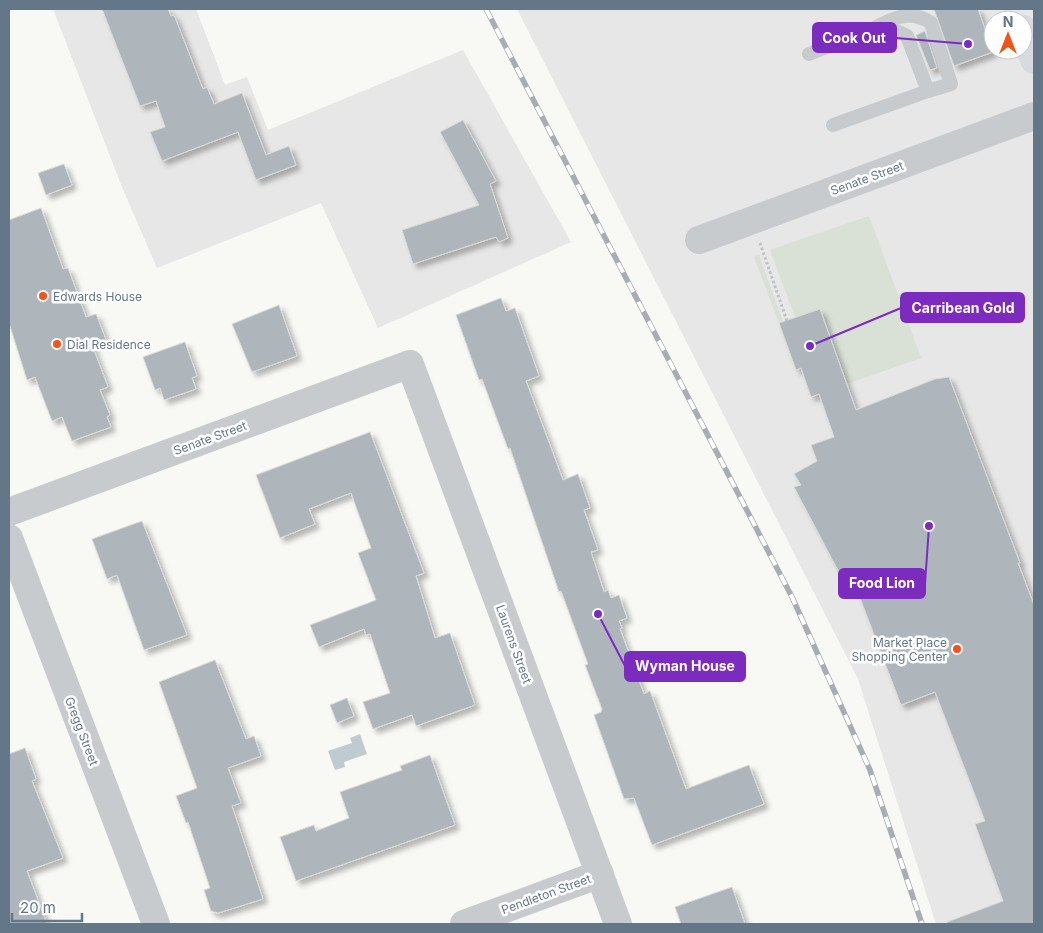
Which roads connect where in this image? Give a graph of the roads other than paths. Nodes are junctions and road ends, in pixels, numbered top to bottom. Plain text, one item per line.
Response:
1 (866, 32) junction
2 (809, 54) dead end
3 (928, 91) junction
4 (1034, 116) edge
5 (833, 125) dead end
6 (699, 240) dead end
7 (410, 364) joint
8 (9, 512) edge
9 (9, 538) edge
10 (600, 874) junction
11 (156, 924) edge
12 (464, 924) edge
13 (618, 924) edge

1 - 2 lane
1 - 3 lane
1 - 3 lane
3 - 5 lane
4 - 6 street, Senate Street
7 - 8 street, Senate Street
7 - 10 street, Laurens Street
9 - 11 street, Gregg Street
10 - 12 street, Pendleton Street
10 - 13 street, Laurens Street

